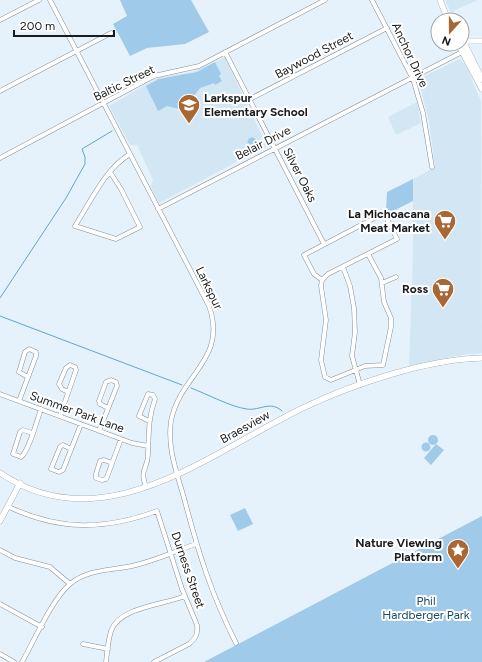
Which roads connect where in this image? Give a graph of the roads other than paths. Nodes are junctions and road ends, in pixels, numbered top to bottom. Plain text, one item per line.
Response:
1 (39, 0) edge
2 (50, 0) edge
3 (325, 0) edge
4 (372, 0) edge
5 (440, 0) edge
6 (446, 12) edge
7 (0, 20) edge
8 (387, 28) junction
9 (111, 33) dead end
10 (470, 41) edge
11 (482, 41) edge
12 (77, 50) junction
13 (225, 52) junction
14 (462, 52) junction
15 (468, 52) edge
16 (474, 63) junction
17 (412, 77) junction
18 (482, 79) edge
19 (482, 89) edge
20 (0, 90) edge
21 (250, 99) junction
22 (104, 104) junction
23 (275, 148) junction
24 (130, 154) junction
25 (0, 158) edge
26 (432, 168) dead end
27 (110, 172) junction
28 (158, 209) junction
29 (324, 244) junction
30 (368, 254) junction
31 (343, 267) junction
32 (396, 277) dead end
33 (322, 280) junction
34 (382, 283) junction
35 (482, 358) edge
36 (356, 370) junction
37 (28, 377) junction
38 (360, 385) junction
39 (68, 392) junction
40 (0, 395) edge
41 (20, 401) junction
42 (108, 408) junction
43 (41, 409) junction
44 (60, 416) junction
45 (149, 421) junction
46 (81, 424) junction
47 (100, 431) junction
48 (32, 433) junction
49 (121, 439) junction
50 (148, 446) junction
51 (71, 449) junction
52 (112, 463) junction
53 (0, 473) edge
54 (177, 473) junction
55 (20, 483) junction
56 (146, 487) junction
57 (9, 507) junction
58 (0, 521) edge
59 (196, 544) junction
60 (0, 550) edge
61 (171, 553) junction
62 (70, 584) junction
63 (185, 596) junction
64 (0, 604) edge
65 (42, 627) junction
66 (236, 643) dead end
67 (83, 644) dead end
68 (108, 649) junction
69 (0, 654) edge
70 (14, 662) edge
71 (22, 662) edge
72 (106, 662) edge
73 (154, 662) edge

1 - 7 street
2 - 12 street, Larkspur
3 - 13 street, Baltic Street
4 - 8 street, Anchor Drive
5 - 6 street
8 - 17 street, Anchor Drive
8 - 21 street, Baywood Street
9 - 12 street
10 - 11 street
12 - 20 street
12 - 22 street, Larkspur
13 - 21 street, Silver Oaks
13 - 22 street, Baltic Street
14 - 16 street
14 - 17 street, Belair Drive
14 - 19 street
15 - 16 street
16 - 18 street
17 - 23 street, Belair Drive
17 - 26 street, Anchor Drive
21 - 23 street, Silver Oaks
22 - 24 street, Larkspur
22 - 25 street, Baltic Street
23 - 28 street, Belair Drive
23 - 29 street, Silver Oaks
24 - 27 street
24 - 28 street, Larkspur
27 - 27 street
28 - 54 street, Larkspur
29 - 30 street
29 - 33 street
30 - 31 street
30 - 34 street
31 - 33 street
31 - 36 street
32 - 34 street
33 - 36 street
34 - 36 street
35 - 38 street, Braesview
36 - 38 street
37 - 37 street
37 - 41 street
38 - 54 street, Braesview
39 - 39 street
39 - 44 street
40 - 41 street, Summer Park Lane
41 - 43 street, Summer Park Lane
42 - 42 street
42 - 47 street
43 - 44 street, Summer Park Lane
43 - 48 street
44 - 46 street, Summer Park Lane
45 - 45 street
45 - 50 street
46 - 47 street, Summer Park Lane
46 - 51 street
47 - 49 street, Summer Park Lane
48 - 48 street
49 - 50 street, Summer Park Lane
49 - 52 street
50 - 56 street
51 - 51 street
52 - 52 street
53 - 55 street, Braesview
54 - 56 street, Braesview
54 - 59 street, Larkspur
55 - 56 street, Braesview
55 - 57 street
57 - 58 street
57 - 61 street, Durness Street
59 - 61 street
59 - 66 street, Larkspur
60 - 62 street
61 - 62 street
61 - 63 street, Durness Street
62 - 65 street
63 - 68 street
63 - 73 street, Durness Street
64 - 65 street
65 - 71 street
67 - 68 street
68 - 72 street
69 - 70 street

